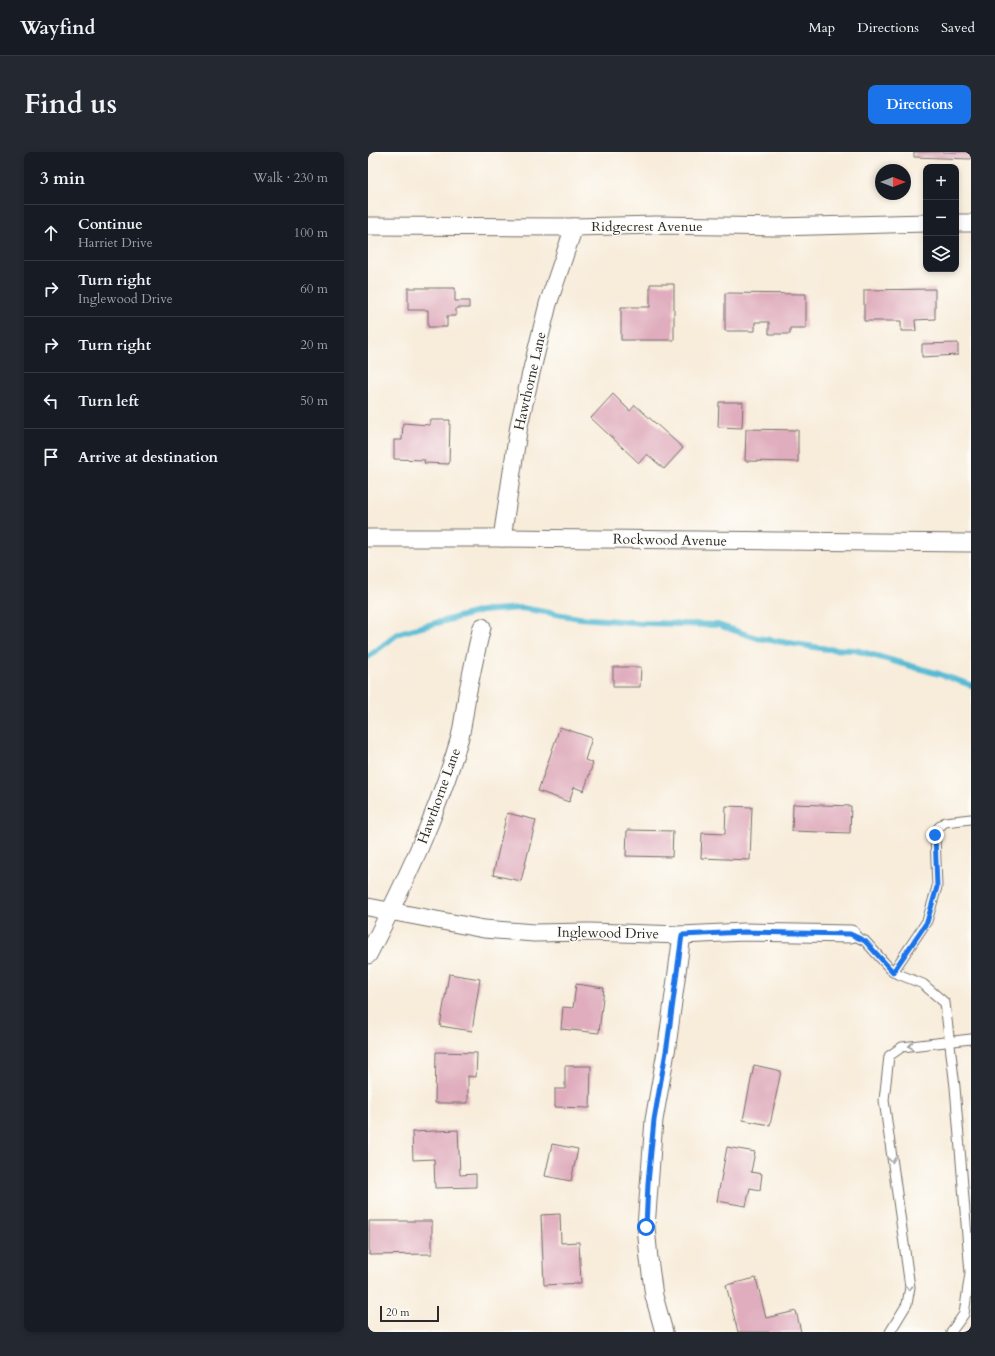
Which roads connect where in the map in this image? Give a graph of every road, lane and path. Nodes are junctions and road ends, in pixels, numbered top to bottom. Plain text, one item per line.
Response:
1 (923, 223) edge
2 (959, 223) edge
3 (971, 223) edge
4 (368, 226) edge
5 (574, 227) junction
6 (368, 538) edge
7 (502, 538) junction
8 (971, 543) edge
9 (482, 627) dead end
10 (971, 820) edge
11 (368, 907) edge
12 (390, 912) junction
13 (850, 934) joint
14 (682, 935) junction
15 (368, 955) edge
16 (893, 972) junction
17 (971, 1039) edge
18 (950, 1041) junction
19 (664, 1332) edge
20 (890, 1332) edge
21 (951, 1332) edge

1 - 5 street, Ridgecrest Avenue
2 - 3 street
4 - 5 street, Ridgecrest Avenue
5 - 7 street, Hawthorne Lane
6 - 7 street, Rockwood Avenue
7 - 8 street, Rockwood Avenue
9 - 12 street, Hawthorne Lane
10 - 16 lane
11 - 12 street, Inglewood Drive
12 - 14 street, Inglewood Drive
12 - 15 street, Hawthorne Lane
13 - 14 street, Inglewood Drive
13 - 16 lane
14 - 19 street
16 - 18 lane
17 - 18 lane
18 -> 20 lane
18 - 21 lane

